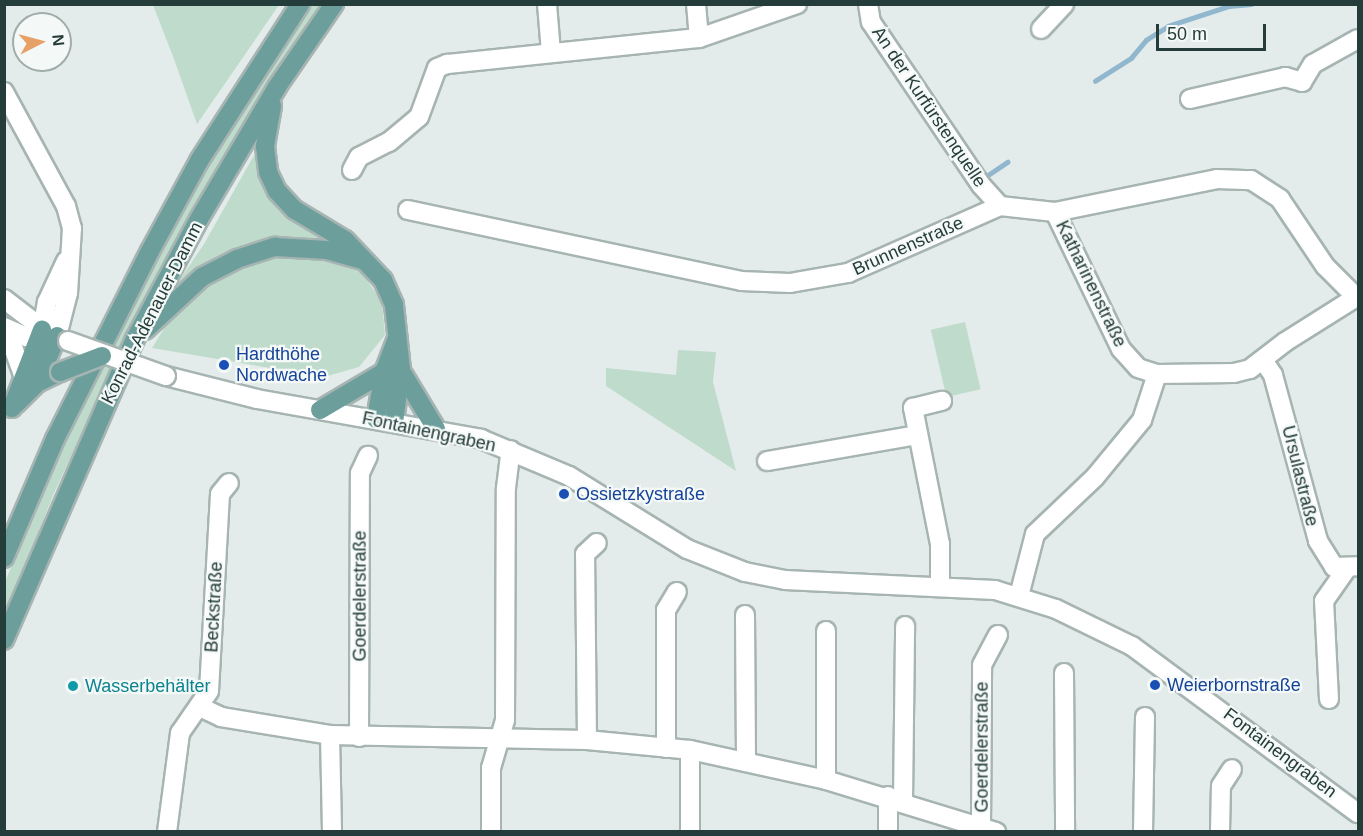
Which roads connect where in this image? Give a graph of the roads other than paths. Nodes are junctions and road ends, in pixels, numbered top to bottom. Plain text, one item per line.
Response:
1 (300, 4) edge
2 (334, 4) edge
3 (546, 4) edge
4 (696, 4) edge
5 (797, 4) edge
6 (868, 4) edge
7 (1064, 4) edge
8 (1041, 29) dead end
9 (699, 38) junction
10 (1359, 39) edge
11 (551, 53) junction
12 (277, 87) junction
13 (4, 92) edge
14 (1190, 99) dead end
15 (352, 170) dead end
16 (1000, 206) junction
17 (408, 210) dead end
18 (1055, 212) junction
19 (365, 261) junction
20 (1357, 297) edge
21 (7, 304) edge
22 (4, 327) edge
23 (56, 336) junction
24 (4, 338) edge
25 (135, 339) junction
26 (102, 356) junction
27 (1263, 360) junction
28 (392, 371) junction
29 (1157, 374) junction
30 (30, 379) junction
31 (942, 402) dead end
32 (320, 410) junction
33 (8, 412) edge
34 (385, 420) junction
35 (436, 429) junction
36 (918, 435) junction
37 (511, 450) junction
38 (368, 456) dead end
39 (767, 461) dead end
40 (229, 483) dead end
41 (597, 543) dead end
42 (4, 558) edge
43 (1352, 568) edge
44 (940, 585) junction
45 (677, 592) dead end
46 (1019, 596) junction
47 (745, 615) dead end
48 (906, 626) dead end
49 (826, 631) dead end
50 (998, 635) dead end
51 (4, 640) edge
52 (1064, 673) dead end
53 (1329, 699) dead end
54 (200, 707) junction
55 (1144, 717) dead end
56 (330, 735) junction
57 (359, 737) junction
58 (501, 739) junction
59 (587, 740) junction
60 (666, 748) junction
61 (690, 750) junction
62 (746, 762) junction
63 (1232, 769) dead end
64 (826, 780) junction
65 (895, 798) junction
66 (1359, 813) edge
67 (988, 829) edge
68 (167, 831) edge
69 (332, 831) edge
70 (491, 831) edge
71 (690, 831) edge
72 (888, 831) edge
73 (1065, 831) edge
74 (1143, 831) edge
75 (1221, 831) edge

1 - 42 main road, Konrad-Adenauer-Damm
2 - 12 main road, Konrad-Adenauer-Damm
3 - 11 street
4 - 9 street
5 - 9 street
6 - 16 street, An der Kurfürstenquelle
7 - 8 street
9 - 11 street
10 - 14 street
11 - 15 street
12 - 19 main road
12 - 25 main road, Konrad-Adenauer-Damm
13 - 23 street
16 - 17 street, Brunnenstraße
16 - 18 street
18 - 20 street
18 - 29 street, Katharinenstraße
19 - 25 main road
19 - 28 main road
20 - 27 street
21 - 23 street, Fontainengraben
22 - 23 street, Fontainengraben
23 - 26 street, Fontainengraben, bridge
23 - 30 main road
24 - 30 street
25 - 51 main road, Konrad-Adenauer-Damm
26 - 30 main road, bridge
26 - 32 street, Fontainengraben, bridge
27 - 29 street
27 - 43 street, Ursulastraße
28 - 32 main road
28 - 34 main road
28 - 35 main road
29 - 46 street
30 - 33 main road
31 - 36 street
32 - 34 street, Fontainengraben
34 - 35 street, Fontainengraben
35 - 37 street, Fontainengraben
36 - 39 street
36 - 44 street
37 - 44 street, Fontainengraben
37 - 58 street
38 - 57 street, Goerdelerstraße
40 - 54 street, Beckstraße
41 - 59 street
43 - 53 street
44 - 46 street, Fontainengraben
45 - 60 street
46 - 66 street, Fontainengraben
47 - 62 street
48 - 65 street
49 - 64 street
50 - 67 street, Goerdelerstraße
52 - 73 street
54 - 56 street, Goerdelerstraße
54 - 68 street, Beckstraße
55 - 74 street
56 - 57 street, Goerdelerstraße
56 - 69 street
57 - 58 street, Goerdelerstraße
58 - 59 street, Goerdelerstraße
58 - 70 street
59 - 60 street, Goerdelerstraße
60 - 61 street, Goerdelerstraße
61 - 62 street, Goerdelerstraße
61 - 71 street
62 - 64 street, Goerdelerstraße
63 - 75 street
64 - 65 street, Goerdelerstraße
65 - 67 street, Goerdelerstraße
65 - 72 street

